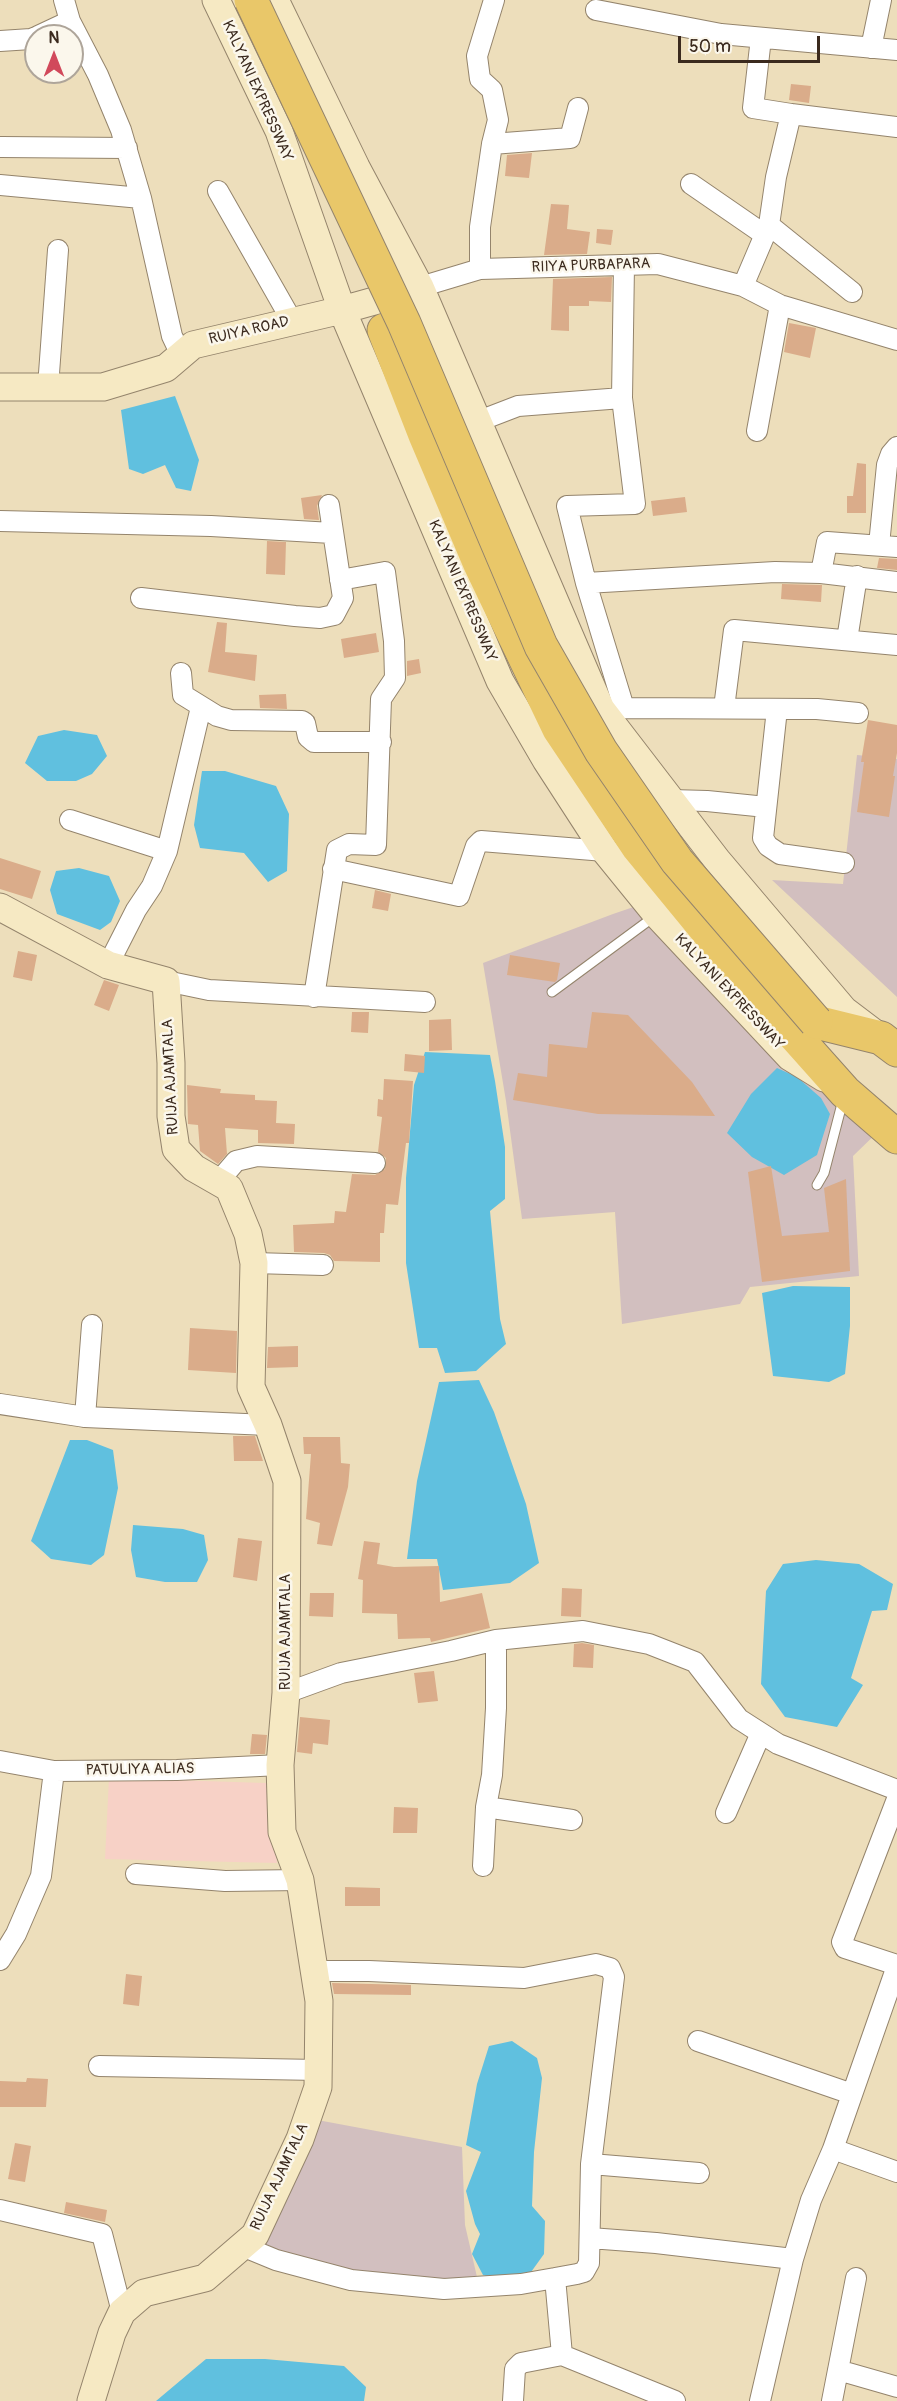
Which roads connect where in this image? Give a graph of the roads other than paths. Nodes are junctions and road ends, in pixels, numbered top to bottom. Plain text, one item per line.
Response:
1 (64, 0) edge
2 (216, 0) edge
3 (240, 0) edge
4 (251, 0) edge
5 (275, 0) edge
6 (495, 0) edge
7 (881, 0) edge
8 (596, 10) dead end
9 (70, 21) junction
10 (63, 24) edge
11 (760, 38) junction
12 (24, 40) edge
13 (0, 42) edge
14 (872, 48) junction
15 (897, 50) edge
16 (578, 108) dead end
17 (791, 114) junction
18 (897, 127) edge
19 (492, 144) junction
20 (1, 147) edge
21 (127, 148) junction
22 (691, 184) dead end
23 (0, 185) edge
24 (218, 191) dead end
25 (141, 198) junction
26 (767, 230) junction
27 (58, 250) dead end
28 (624, 265) junction
29 (480, 269) junction
30 (744, 286) junction
31 (420, 287) junction
32 (852, 292) dead end
33 (780, 305) junction
34 (353, 307) junction
35 (292, 321) junction
36 (897, 340) edge
37 (181, 355) junction
38 (0, 387) edge
39 (48, 387) junction
40 (622, 398) junction
41 (479, 421) junction
42 (757, 431) dead end
43 (897, 447) edge
44 (329, 505) dead end
45 (0, 521) edge
46 (332, 533) junction
47 (888, 546) edge
48 (821, 573) junction
49 (857, 576) junction
50 (340, 580) junction
51 (897, 582) edge
52 (586, 583) junction
53 (141, 598) dead end
54 (847, 640) junction
55 (897, 645) edge
56 (181, 673) dead end
57 (201, 707) junction
58 (724, 708) junction
59 (613, 709) junction
60 (777, 709) junction
61 (858, 713) dead end
62 (381, 742) junction
63 (671, 800) junction
64 (766, 807) junction
65 (70, 820) dead end
66 (167, 851) junction
67 (605, 851) junction
68 (844, 863) dead end
69 (333, 868) junction
70 (0, 907) edge
71 (657, 915) junction
72 (108, 965) junction
73 (166, 981) junction
74 (552, 992) dead end
75 (314, 997) junction
76 (425, 1002) dead end
77 (889, 1044) edge
78 (845, 1092) junction
79 (897, 1137) edge
80 (375, 1163) dead end
81 (218, 1182) junction
82 (817, 1185) dead end
83 (254, 1263) junction
84 (322, 1265) dead end
85 (92, 1325) dead end
86 (0, 1404) edge
87 (85, 1417) junction
88 (268, 1425) junction
89 (496, 1640) junction
90 (286, 1693) junction
91 (761, 1733) junction
92 (0, 1761) edge
93 (280, 1766) junction
94 (54, 1771) junction
95 (896, 1788) edge
96 (486, 1807) junction
97 (726, 1813) dead end
98 (572, 1820) dead end
99 (483, 1866) dead end
100 (136, 1874) dead end
101 (300, 1880) junction
102 (0, 1960) edge
103 (897, 1966) edge
104 (315, 1971) junction
105 (892, 2002) edge
106 (698, 2041) dead end
107 (99, 2066) dead end
108 (318, 2070) junction
109 (852, 2094) junction
110 (833, 2149) junction
111 (591, 2164) junction
112 (897, 2172) edge
113 (699, 2173) dead end
114 (0, 2210) edge
115 (590, 2238) junction
116 (242, 2246) junction
117 (793, 2259) junction
118 (555, 2278) junction
119 (856, 2278) dead end
120 (122, 2312) junction
121 (562, 2355) junction
122 (838, 2370) junction
123 (897, 2387) edge
124 (91, 2401) edge
125 (513, 2401) edge
126 (675, 2401) edge
127 (760, 2401) edge
128 (832, 2401) edge

1 - 9 street
2 - 34 street, KALYANI EXPRESSWAY
3 - 78 highway, KALYANI EXPRESSWAY
4 - 77 highway, bridge
5 - 31 street
6 - 19 street
7 - 14 street
8 - 11 street
9 - 10 street
9 - 21 street
11 - 14 street
11 - 17 street
12 - 13 street
14 - 15 street
16 - 19 street
17 - 18 street
17 - 26 street
19 - 29 street
20 - 21 street
21 - 25 street
22 - 26 street
23 - 25 street
24 - 35 street
25 - 37 street
26 - 30 street
26 - 32 street
27 - 39 street
28 - 29 street, RIIYA PURBAPARA
28 - 30 street, RIIYA PURBAPARA
28 - 40 street
29 - 31 street, RIIYA PURBAPARA
30 - 33 street, RIIYA PURBAPARA
31 - 34 street, RUIYA ROAD
31 - 41 street
33 - 36 street, RIIYA PURBAPARA
33 - 42 street
34 - 35 street, RUIYA ROAD
34 - 67 street, KALYANI EXPRESSWAY
35 - 37 street, RUIYA ROAD
37 - 39 street, RUIYA ROAD
38 - 39 street, RUIYA ROAD
40 - 41 street
40 - 52 street
41 - 59 street
43 - 47 street
44 - 46 street
45 - 46 street
46 - 50 street
47 - 48 street
48 - 49 street
48 - 52 street
49 - 51 street
49 - 54 street
50 - 53 street
50 - 62 street
52 - 59 street
54 - 55 street
54 - 58 street
56 - 57 street
57 - 62 street
57 - 66 street
58 - 59 street
58 - 60 street
59 - 63 street
60 - 61 street
60 - 64 street
62 - 69 street
63 - 64 street
63 - 77 street
64 - 68 street
65 - 66 street
66 - 72 street
67 - 69 street
67 - 71 street, KALYANI EXPRESSWAY
69 - 75 street
70 - 72 street
71 - 74 lane
71 - 78 street, KALYANI EXPRESSWAY
72 - 73 street
73 - 75 street
73 - 81 street, RUIJA AJAMTALA
75 - 76 street
78 - 79 highway, KALYANI EXPRESSWAY
78 - 82 lane
80 - 81 street
81 - 83 street, RUIJA AJAMTALA
83 - 84 street
83 - 88 street, RUIJA AJAMTALA
85 - 87 street
86 - 87 street
87 - 88 street
88 - 90 street, RUIJA AJAMTALA
89 - 90 street
89 - 91 street
89 - 96 street
90 - 93 street, RUIJA AJAMTALA
91 - 95 street
91 - 97 street
92 - 94 street, PATULIYA ALIAS
93 - 94 street, PATULIYA ALIAS
93 - 101 street, RUIJA AJAMTALA
94 - 102 street
95 - 103 street
96 - 98 street
96 - 99 street
100 - 101 street
101 - 104 street, RUIJA AJAMTALA
103 - 105 street
104 - 108 street, RUIJA AJAMTALA
104 - 111 street
105 - 109 street
106 - 109 street
107 - 108 street
108 - 116 street, RUIJA AJAMTALA
109 - 110 street
110 - 112 street
110 - 117 street
111 - 113 street
111 - 115 street
114 - 120 street
115 - 117 street
115 - 118 street
116 - 118 street
116 - 120 street, RUIJA AJAMTALA
117 - 127 street
118 - 121 street
119 - 122 street
120 - 124 street, RUIJA AJAMTALA
121 - 125 street
121 - 126 street
122 - 123 street
122 - 128 street

